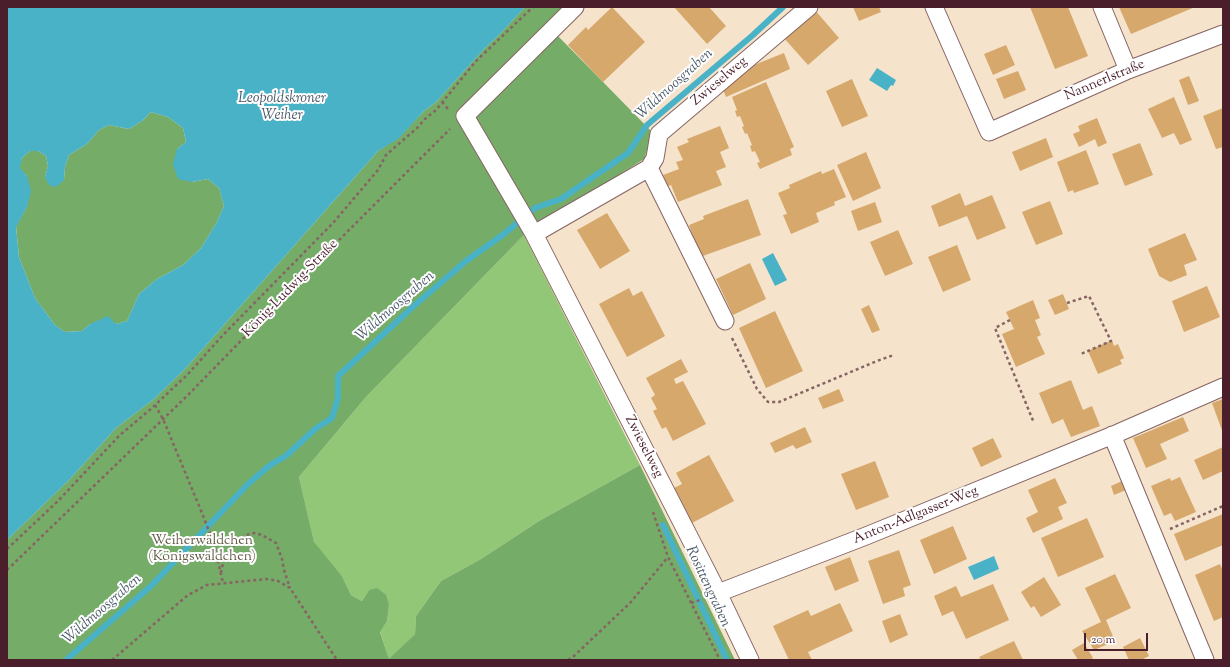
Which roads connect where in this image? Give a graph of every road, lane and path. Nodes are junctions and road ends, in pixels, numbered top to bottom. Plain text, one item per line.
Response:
1 (533, 7) edge
2 (575, 7) edge
3 (808, 7) edge
4 (934, 7) edge
5 (1102, 7) edge
6 (1223, 34) edge
7 (1128, 70) junction
8 (465, 116) junction
9 (649, 168) junction
10 (531, 230) junction
11 (1067, 303) dead end
12 (1010, 320) dead end
13 (725, 321) joint
14 (1081, 354) dead end
15 (894, 356) dead end
16 (1223, 387) edge
17 (155, 406) junction
18 (163, 419) junction
19 (1034, 423) dead end
20 (1112, 435) junction
21 (1223, 506) edge
22 (1154, 536) junction
23 (7, 549) edge
24 (668, 557) dead end
25 (7, 570) edge
26 (221, 578) junction
27 (223, 583) junction
28 (290, 588) junction
29 (718, 593) junction
30 (691, 603) dead end
31 (112, 660) edge
32 (337, 660) edge
33 (568, 660) edge
34 (720, 660) edge
35 (750, 660) edge
36 (1205, 660) edge

1 - 17 path
2 - 8 street
3 - 9 street, Zwieselweg
4 - 7 street, Nannerlstraße
5 - 7 street
6 - 7 street, Nannerlstraße
8 - 10 street, Zwieselweg
8 - 18 path, König-Ludwig-Straße
9 - 10 street
9 - 13 street
10 - 29 street, Zwieselweg
11 - 14 path
12 - 19 path
13 - 15 path
16 - 20 street, Anton-Adlgasser-Weg
17 - 18 path
17 - 23 path
18 - 25 path, König-Ludwig-Straße
18 - 26 path
20 - 22 street
20 - 29 street, Anton-Adlgasser-Weg
21 - 22 path
22 - 36 street
24 - 33 path
26 - 27 path
26 - 28 path
27 - 28 path
27 - 31 path
28 - 32 path
29 - 35 street, Zwieselweg
30 - 34 path

